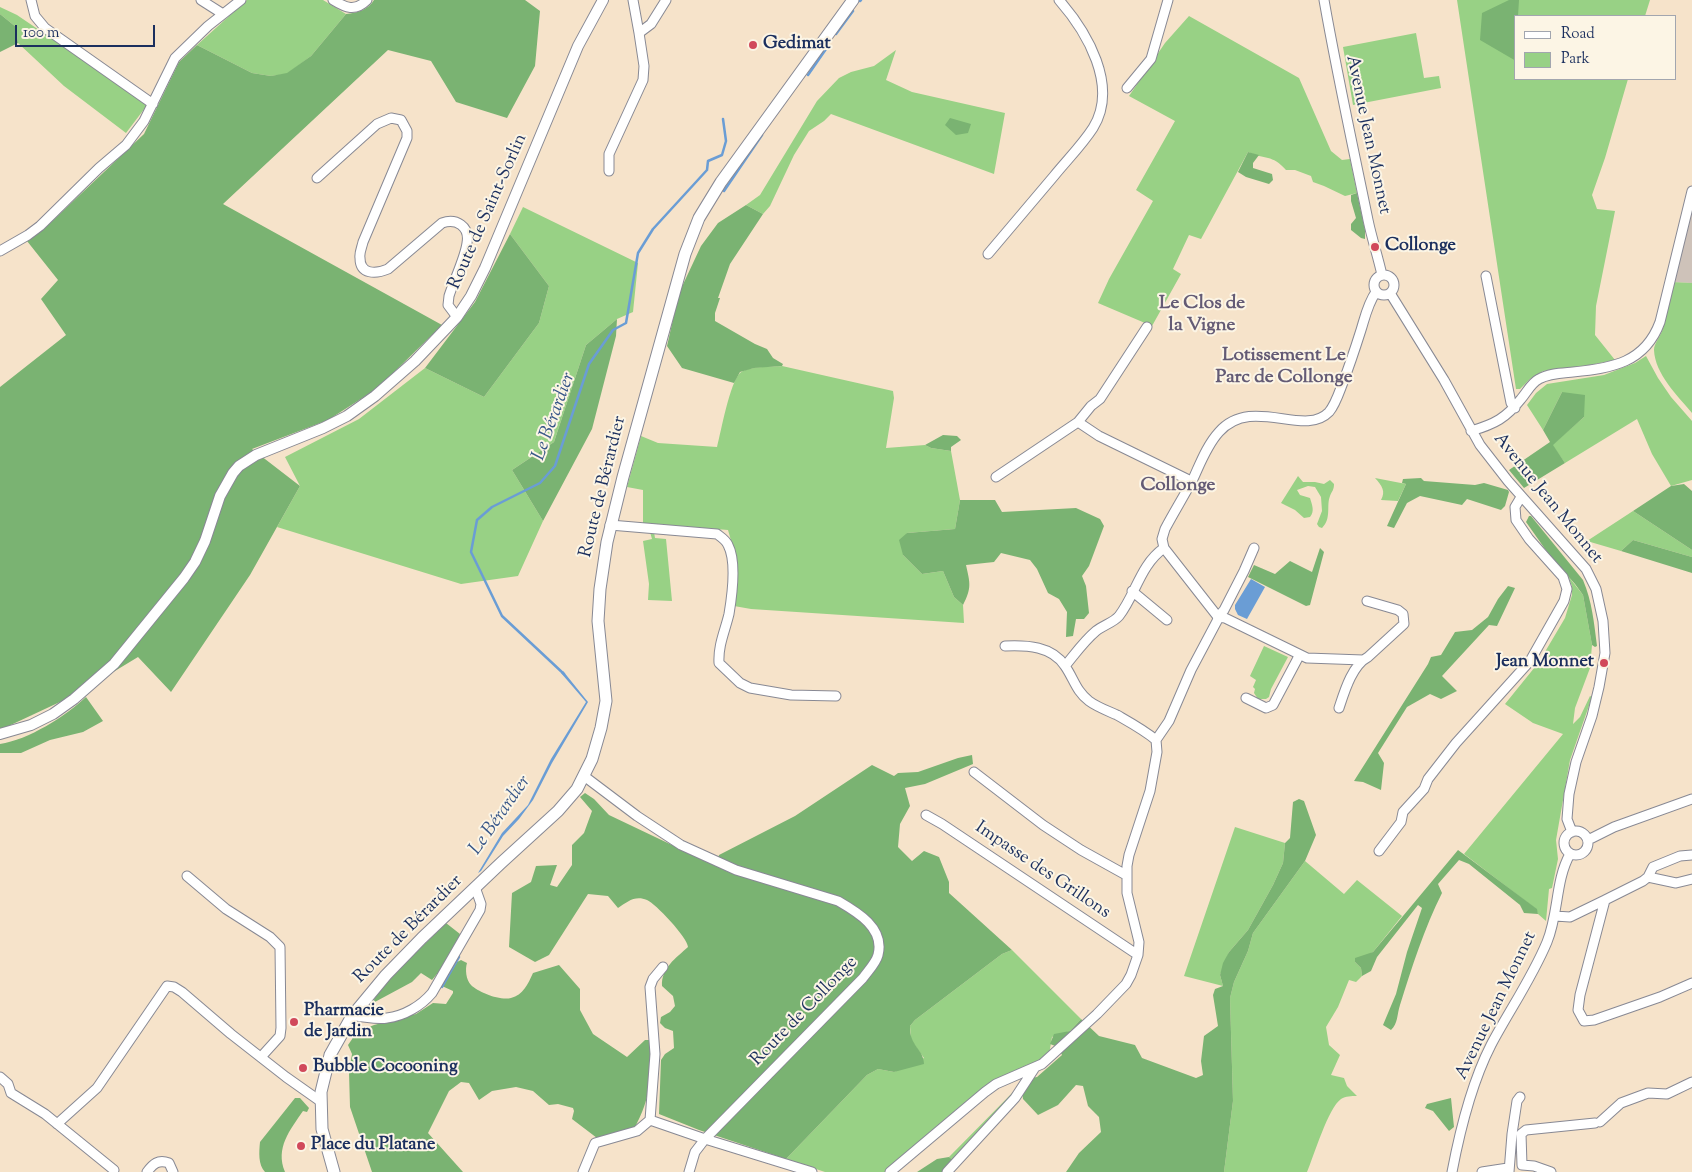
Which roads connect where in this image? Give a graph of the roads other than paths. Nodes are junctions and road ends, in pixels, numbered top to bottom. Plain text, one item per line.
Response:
1 (31, 0) edge
2 (201, 0) edge
3 (241, 0) edge
4 (333, 0) edge
5 (367, 0) edge
6 (603, 0) edge
7 (633, 0) edge
8 (666, 0) edge
9 (853, 0) edge
10 (1059, 0) edge
11 (1168, 0) edge
12 (1324, 0) edge
13 (223, 14) junction
14 (639, 33) junction
15 (1127, 88) dead end
16 (153, 104) junction
17 (609, 170) dead end
18 (317, 178) dead end
19 (1692, 191) edge
20 (0, 251) edge
21 (988, 254) dead end
22 (1382, 275) junction
23 (1486, 276) dead end
24 (1376, 292) junction
25 (1390, 293) junction
26 (457, 317) junction
27 (1146, 327) dead end
28 (1514, 408) junction
29 (1078, 422) junction
30 (1471, 431) junction
31 (996, 478) dead end
32 (1192, 481) junction
33 (1521, 497) junction
34 (610, 525) junction
35 (1164, 548) junction
36 (1254, 548) dead end
37 (1132, 591) junction
38 (1368, 601) dead end
39 (1218, 617) junction
40 (1167, 620) dead end
41 (1005, 646) dead end
42 (1299, 656) junction
43 (1363, 660) junction
44 (1065, 666) junction
45 (836, 696) dead end
46 (1246, 698) dead end
47 (1339, 708) dead end
48 (0, 734) edge
49 (1156, 740) junction
50 (974, 772) dead end
51 (584, 776) junction
52 (1692, 799) edge
53 (926, 815) dead end
54 (1572, 832) junction
55 (1588, 840) junction
56 (1379, 851) dead end
57 (1570, 854) junction
58 (1692, 855) edge
59 (1126, 875) junction
60 (187, 876) dead end
61 (1648, 877) junction
62 (1692, 879) edge
63 (475, 887) junction
64 (1605, 900) junction
65 (1555, 916) junction
66 (1138, 955) junction
67 (663, 966) dead end
68 (1692, 984) edge
69 (352, 1016) junction
70 (262, 1056) junction
71 (1034, 1069) junction
72 (0, 1078) edge
73 (1692, 1082) edge
74 (1520, 1097) dead end
75 (320, 1101) junction
76 (650, 1120) junction
77 (57, 1124) junction
78 (705, 1139) junction
79 (114, 1170) dead end
80 (1508, 1170) edge
81 (147, 1172) edge
82 (173, 1172) edge
83 (334, 1172) edge
84 (584, 1172) edge
85 (688, 1172) edge
86 (812, 1172) edge
87 (890, 1172) edge
88 (947, 1172) edge
89 (1452, 1172) edge
90 (1482, 1172) edge
91 (1551, 1172) edge

1 - 16 street
2 - 13 street
3 - 13 street
4 - 5 street
6 - 26 street, Route de Saint-Sorlin
7 - 14 street
8 - 14 street
9 - 34 main road, Route de Bérardier
10 - 21 street
11 - 15 street
12 - 22 street, Avenue Jean Monnet
13 - 16 street
14 - 17 street
16 - 20 street
18 - 26 street
19 - 28 street
22 - 24 street
22 - 25 street
23 - 28 street
24 - 25 street
24 - 32 street
25 - 30 street, Avenue Jean Monnet
26 - 48 street, Route de Saint-Sorlin
27 - 29 street
28 - 30 street
29 - 31 street
29 - 32 street
30 - 33 street, Avenue Jean Monnet
32 - 35 street
33 - 54 street, Avenue Jean Monnet
33 - 56 street
34 - 45 street
34 - 51 main road, Route de Bérardier
35 - 37 street
35 - 39 street
36 - 39 street
37 - 40 street
37 - 44 street
38 - 43 street
39 - 42 street
39 - 49 street
41 - 44 street
42 - 43 street
42 - 46 street
43 - 47 street
44 - 49 street
49 - 59 street
50 - 59 street
51 - 63 main road, Route de Bérardier
51 - 78 street, Route de Collonge
52 - 55 street
53 - 66 street, Impasse des Grillons
54 - 55 street
54 - 57 street
55 - 57 street
57 - 65 street, Avenue Jean Monnet
58 - 61 street
59 - 66 street
60 - 70 street
61 - 62 street
61 - 64 street
63 - 69 main road, Route de Bérardier
63 - 69 street
64 - 65 street
64 - 68 street
65 - 89 street, Avenue Jean Monnet
66 - 71 street
67 - 76 street
69 - 75 main road, Route de Bérardier
70 - 75 street
70 - 77 street
71 - 87 street
71 - 88 street
72 - 77 street
73 - 91 street
74 - 80 street
75 - 83 main road, Route de Bérardier
76 - 78 street
76 - 84 street
77 - 79 street
78 - 85 street, Route de Collonge
78 - 86 street
80 - 90 street
81 - 82 street

